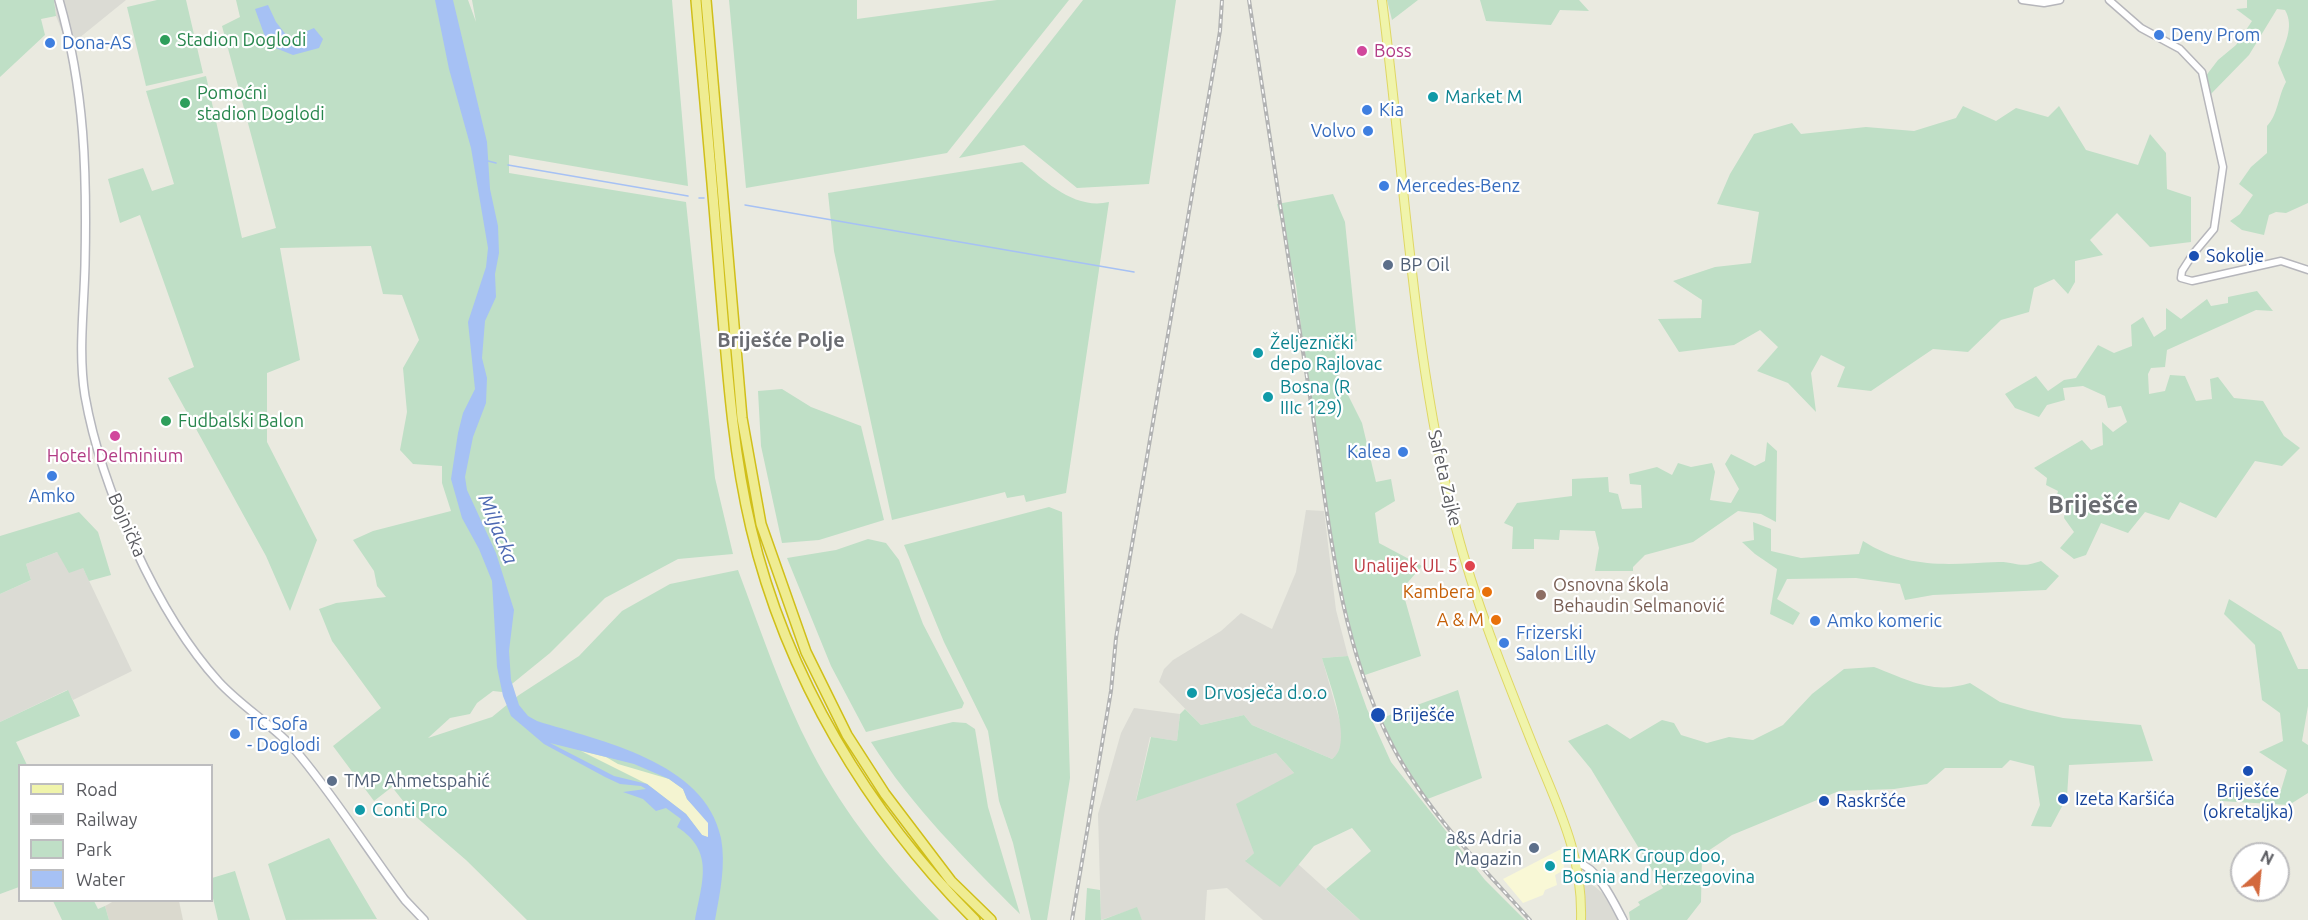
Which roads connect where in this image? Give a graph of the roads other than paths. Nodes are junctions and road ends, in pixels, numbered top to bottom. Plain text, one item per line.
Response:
1 (59, 0) edge
2 (696, 0) edge
3 (705, 0) edge
4 (1382, 0) edge
5 (2022, 0) edge
6 (2060, 0) edge
7 (2109, 0) edge
8 (2308, 270) edge
9 (1578, 863) junction
10 (424, 920) edge
11 (975, 920) edge
12 (991, 920) edge
13 (1581, 920) edge
14 (1623, 920) edge

1 - 10 main road, Bojnička
2 - 11 highway
3 - 12 highway
4 - 9 main road, Safeta Zajke
5 - 6 street
7 - 8 street
9 - 13 main road, Safeta Zajke
9 - 14 main road

